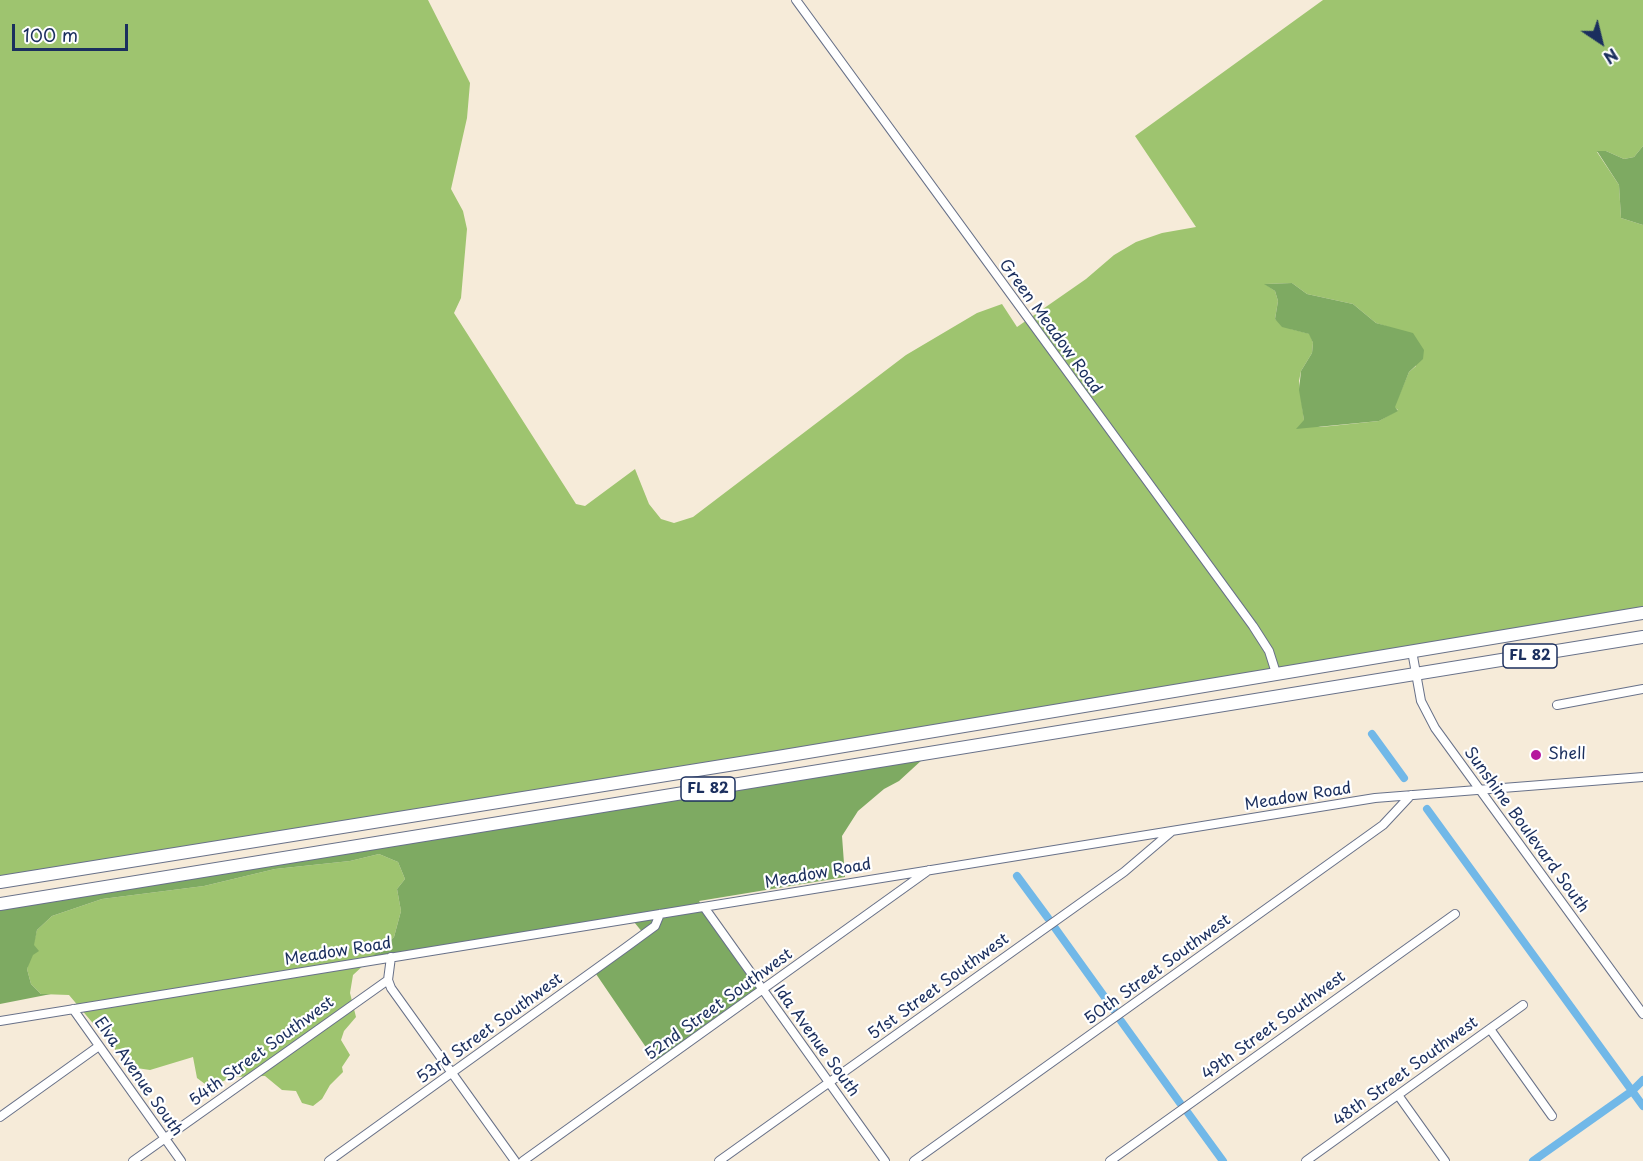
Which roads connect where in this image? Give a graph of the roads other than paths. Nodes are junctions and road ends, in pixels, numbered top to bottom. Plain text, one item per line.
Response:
1 (796, 0) edge
2 (1643, 613) edge
3 (1643, 637) edge
4 (1412, 651) junction
5 (1276, 673) junction
6 (1416, 675) junction
7 (1643, 689) edge
8 (1557, 705) dead end
9 (1643, 777) edge
10 (1480, 789) junction
11 (1411, 795) junction
12 (339, 826) junction
13 (1172, 831) junction
14 (343, 849) junction
15 (930, 870) junction
16 (0, 882) edge
17 (0, 904) edge
18 (704, 907) junction
19 (660, 914) junction
20 (1455, 914) dead end
21 (391, 957) junction
22 (388, 980) junction
23 (763, 990) junction
24 (1523, 1005) dead end
25 (73, 1009) junction
26 (1643, 1014) edge
27 (0, 1021) edge
28 (1490, 1029) junction
29 (99, 1046) junction
30 (453, 1073) junction
31 (829, 1083) junction
32 (1398, 1095) junction
33 (1552, 1116) dead end
34 (0, 1117) edge
35 (165, 1139) junction
36 (134, 1161) edge
37 (181, 1161) edge
38 (329, 1161) edge
39 (515, 1161) edge
40 (523, 1161) edge
41 (719, 1161) edge
42 (885, 1161) edge
43 (914, 1161) edge
44 (1110, 1161) edge
45 (1306, 1161) edge
46 (1445, 1161) edge

1 - 5 street, Green Meadow Road
2 - 4 highway, FL 82
3 - 6 highway, FL 82
4 - 5 highway, FL 82
4 - 6 street, Sunshine Boulevard South
5 - 12 highway, FL 82
6 - 10 street, Sunshine Boulevard South
6 - 14 highway, FL 82
7 - 8 street
9 - 10 street, Meadow Road
10 - 11 street, Meadow Road
10 - 26 street, Sunshine Boulevard South
11 - 13 street, Meadow Road
11 - 43 street, 50th Street Southwest
12 - 14 highway
12 - 16 highway, FL 82
13 - 15 street, Meadow Road
13 - 31 street, 51st Street Southwest
14 - 17 highway, FL 82
15 - 18 street, Meadow Road
15 - 23 street, 52nd Street Southwest
18 - 19 street, Meadow Road
18 - 23 street, Ida Avenue South
19 - 21 street, Meadow Road
19 - 30 street, 53rd Street Southwest
20 - 44 street, 49th Street Southwest
21 - 22 street
21 - 25 street, Meadow Road
22 - 30 street
22 - 35 street, 54th Street Southwest
23 - 31 street, Ida Avenue South
23 - 40 street, 52nd Street Southwest
24 - 28 street, 48th Street Southwest
25 - 27 street, Meadow Road
25 - 29 street, Elva Avenue South
28 - 32 street, 48th Street Southwest
28 - 33 street
29 - 34 street
29 - 35 street, Elva Avenue South
30 - 38 street, 53rd Street Southwest
30 - 39 street
31 - 41 street, 51st Street Southwest
31 - 42 street, Ida Avenue South
32 - 45 street, 48th Street Southwest
32 - 46 street
35 - 36 street, 54th Street Southwest
35 - 37 street, Elva Avenue South

